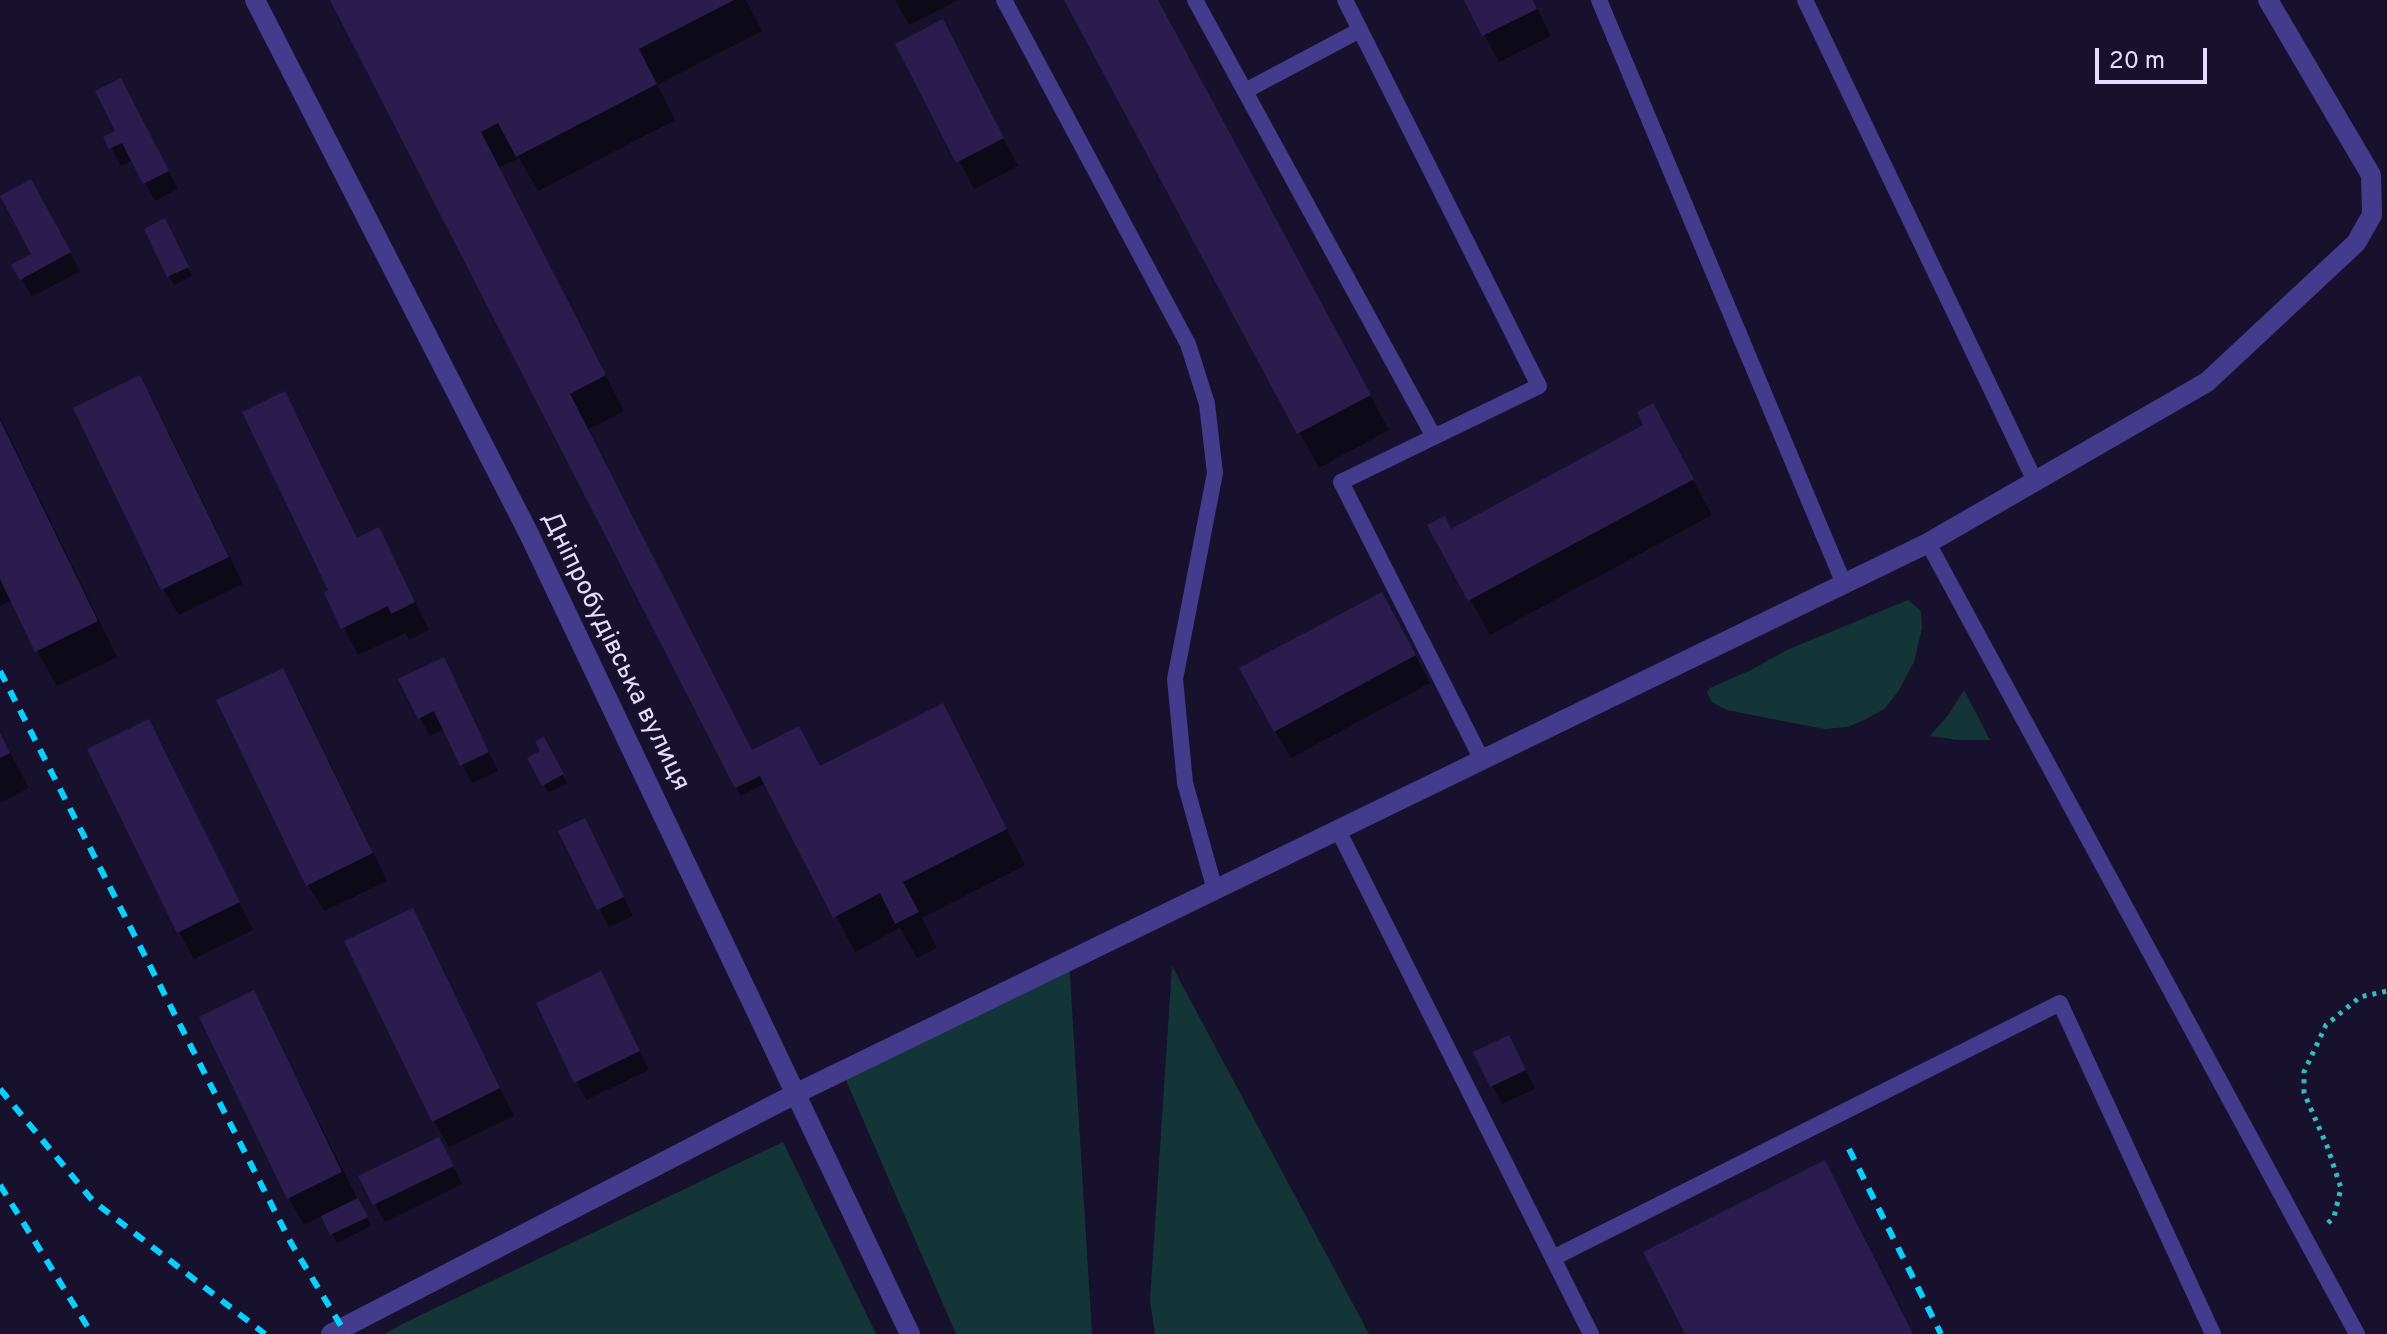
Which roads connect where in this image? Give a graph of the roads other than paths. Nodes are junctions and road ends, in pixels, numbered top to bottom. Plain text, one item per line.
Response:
1 (255, 0) edge
2 (1004, 0) edge
3 (1195, 0) edge
4 (1345, 0) edge
5 (1599, 0) edge
6 (1805, 0) edge
7 (2268, 0) edge
8 (1360, 30) junction
9 (1245, 91) junction
10 (1434, 437) junction
11 (2035, 481) junction
12 (1928, 543) junction
13 (1844, 584) junction
14 (1482, 760) junction
15 (1338, 830) junction
16 (1215, 890) junction
17 (797, 1093) junction
18 (1553, 1258) junction
19 (331, 1334) edge
20 (910, 1334) edge
21 (1591, 1334) edge
22 (2213, 1334) edge
23 (2357, 1334) edge

1 - 17 street, Дніпробудівська вулиця
2 - 16 lane
3 - 9 lane
4 - 8 lane
5 - 13 lane
6 - 11 lane
7 - 11 street
8 - 9 lane
8 - 10 lane
9 - 10 lane
10 - 14 lane
11 - 12 street
12 - 13 street
12 - 23 lane
13 - 14 street
14 - 15 street
15 - 16 street
15 - 18 lane
16 - 17 street
17 - 19 street
17 - 20 street, Дніпробудівська вулиця
18 - 21 lane
18 - 22 lane

